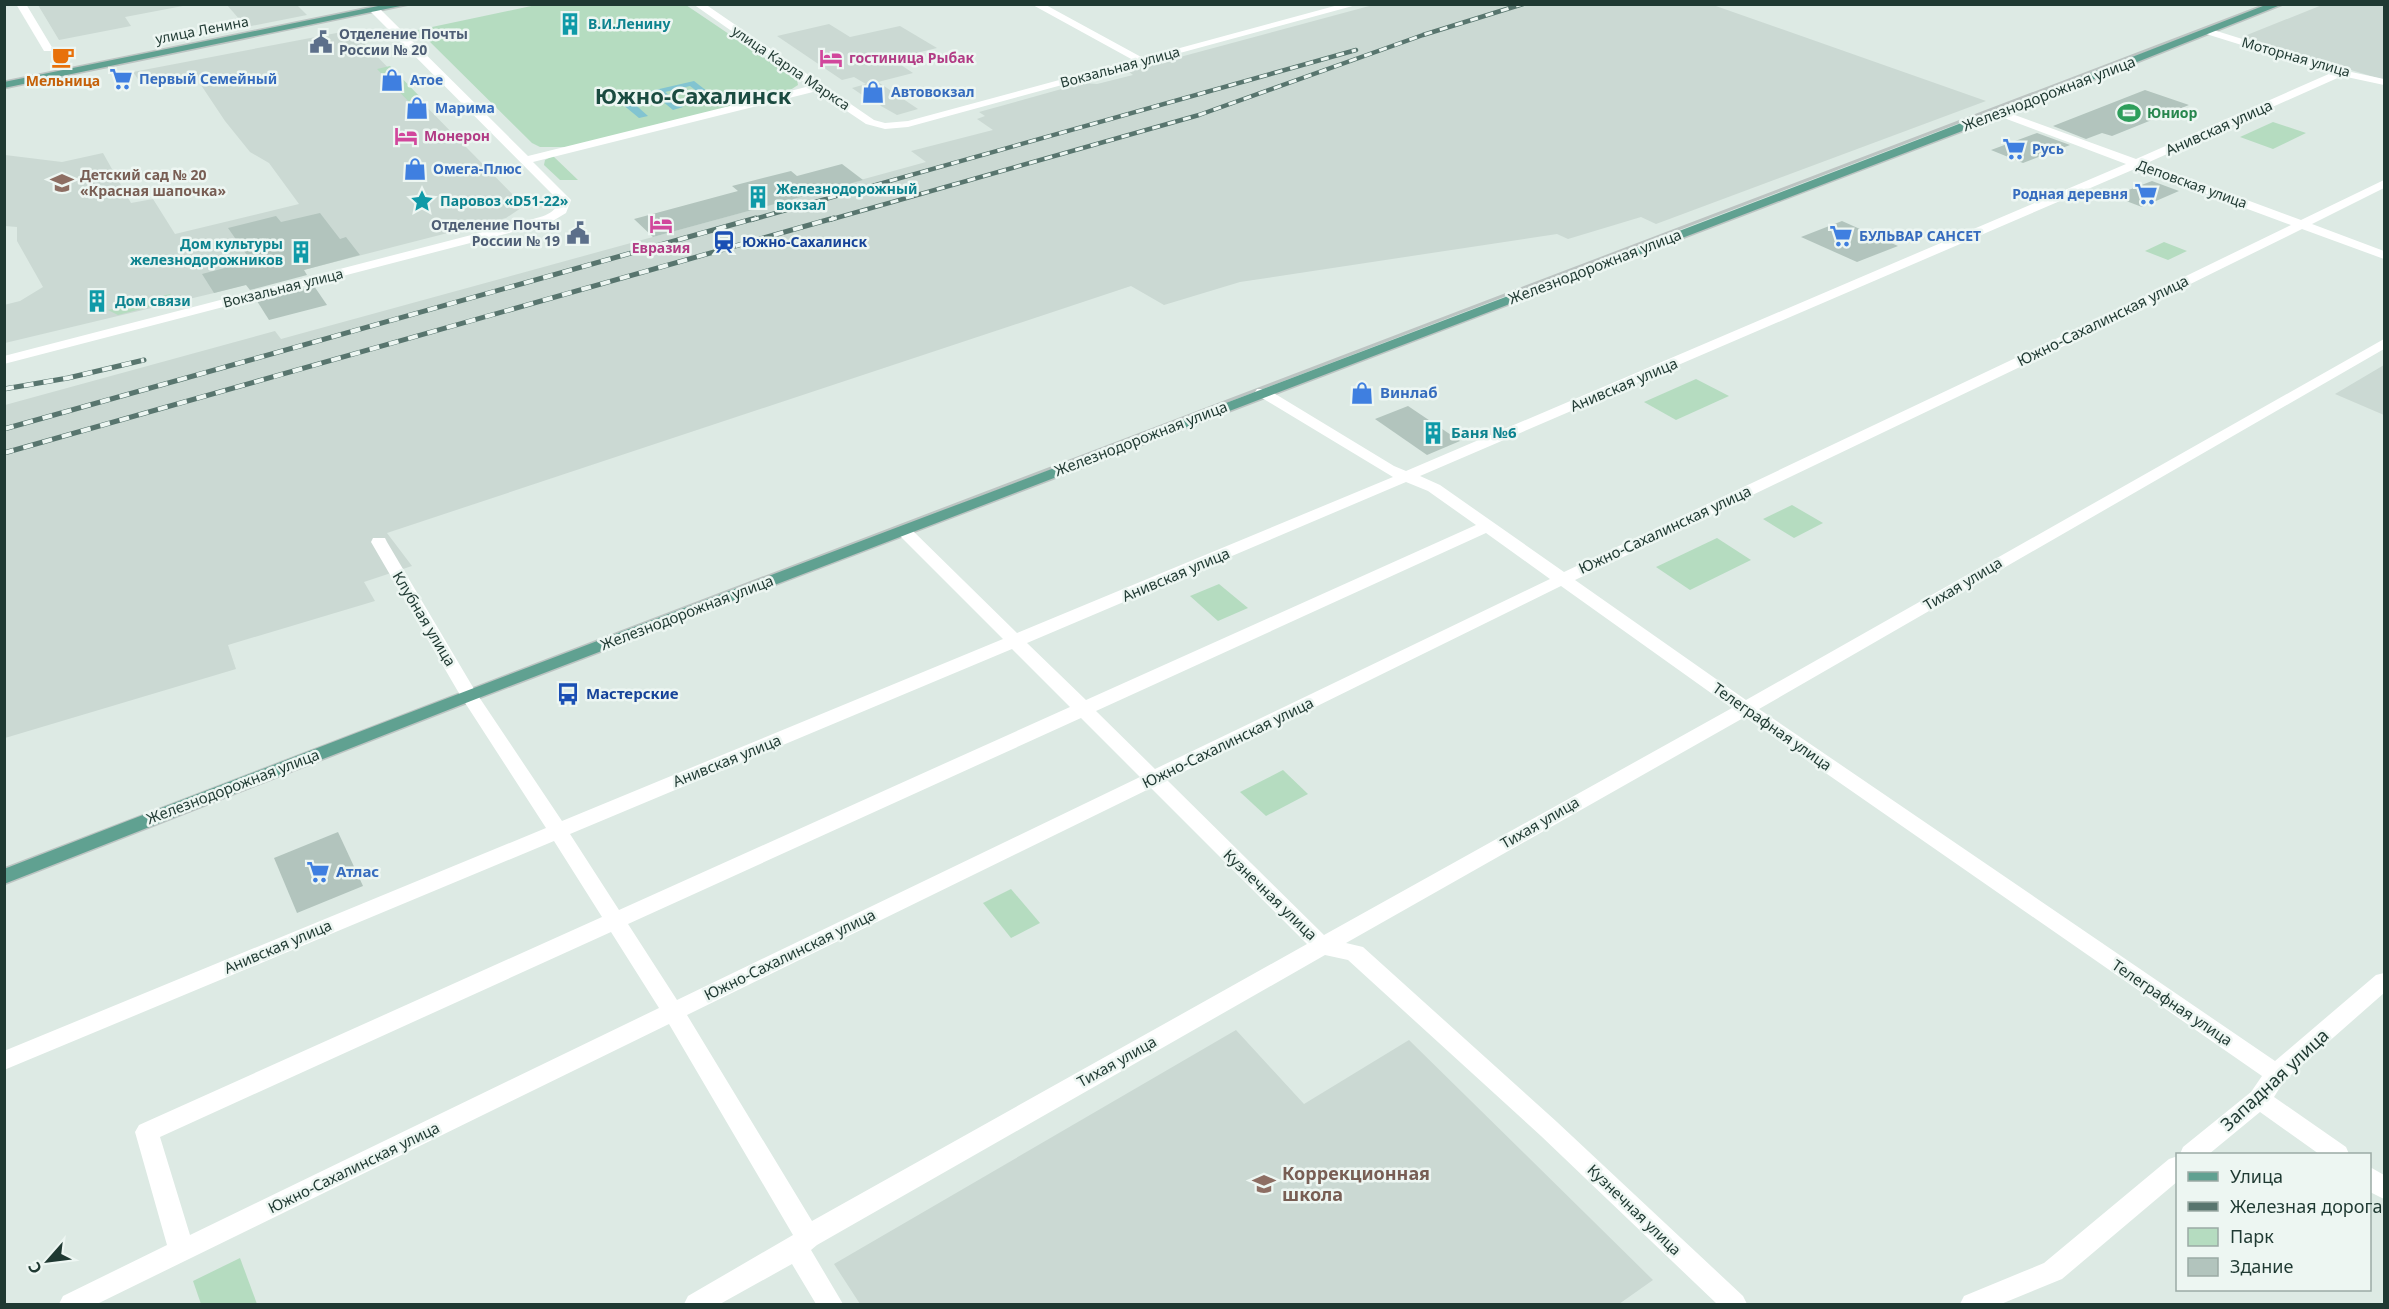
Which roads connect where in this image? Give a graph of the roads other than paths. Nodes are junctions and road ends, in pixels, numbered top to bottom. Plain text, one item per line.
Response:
1 (21, 4) edge
2 (405, 4) edge
3 (698, 4) edge
4 (1036, 4) edge
5 (1355, 4) edge
6 (2278, 4) edge
7 (372, 8) edge
8 (2207, 32) junction
9 (48, 49) dead end
10 (1142, 61) junction
11 (2341, 73) junction
12 (2385, 82) edge
13 (4, 85) edge
14 (819, 87) junction
15 (2000, 113) junction
16 (885, 126) joint
17 (526, 160) junction
18 (2139, 164) junction
19 (2385, 184) edge
20 (2301, 224) junction
21 (2385, 255) edge
22 (2385, 343) edge
23 (4, 360) edge
24 (1262, 392) junction
25 (1410, 477) junction
26 (1488, 526) junction
27 (904, 531) junction
28 (379, 542) dead end
29 (1563, 579) junction
30 (1018, 642) junction
31 (469, 695) junction
32 (1746, 709) junction
33 (1084, 710) junction
34 (1152, 780) junction
35 (558, 831) junction
36 (4, 877) edge
37 (614, 923) junction
38 (1322, 946) junction
39 (2385, 981) edge
40 (673, 1012) junction
41 (4, 1061) edge
42 (2276, 1074) junction
43 (2259, 1099) junction
44 (2194, 1153) edge
45 (2334, 1153) edge
46 (2176, 1168) edge
47 (2371, 1179) edge
48 (2385, 1189) edge
49 (802, 1242) junction
50 (182, 1252) junction
51 (72, 1305) edge
52 (697, 1305) edge
53 (830, 1305) edge
54 (1734, 1305) edge
55 (1972, 1305) edge

1 - 9 street
2 - 7 main road, улица Ленина
3 - 14 street, улица Карла Маркса
4 - 10 street
5 - 10 street, Вокзальная улица
6 - 8 main road, Железнодорожная улица
7 - 13 main road, улица Ленина
7 - 17 street
8 - 11 street, Моторная улица
8 - 15 main road, Железнодорожная улица
10 - 16 street, Вокзальная улица
11 - 12 street, Моторная улица
11 - 18 street, Анивская улица
14 - 16 street, улица Карла Маркса
14 - 17 street
15 - 18 street, Деповская улица
15 - 24 main road, Железнодорожная улица
17 - 23 street, Вокзальная улица
18 - 20 street, Деповская улица
18 - 25 street, Анивская улица
19 - 20 street, Южно-Сахалинская улица
20 - 21 street, Деповская улица
20 - 29 street, Южно-Сахалинская улица
22 - 32 street, Тихая улица
24 - 25 street, Телеграфная улица
24 - 27 main road, Железнодорожная улица
25 - 26 street, Телеграфная улица
25 - 30 street, Анивская улица
26 - 29 street, Телеграфная улица
26 - 33 street
27 - 30 street, Кузнечная улица
27 - 31 main road, Железнодорожная улица
28 - 31 street, Клубная улица
29 - 32 street, Телеграфная улица
29 - 34 street, Южно-Сахалинская улица
30 - 33 street, Кузнечная улица
30 - 35 street, Анивская улица
31 - 35 street, Клубная улица
31 - 36 main road, Железнодорожная улица
32 - 38 street, Тихая улица
32 - 42 street, Телеграфная улица
33 - 34 street, Кузнечная улица
33 - 37 street
34 - 38 street, Кузнечная улица
34 - 40 street, Южно-Сахалинская улица
35 - 37 street, Клубная улица
35 - 41 street, Анивская улица
37 - 40 street, Клубная улица
37 - 50 street
38 - 49 street, Тихая улица
38 - 54 street, Кузнечная улица
39 - 42 street, Западная улица
40 - 49 street, Клубная улица
40 - 50 street, Южно-Сахалинская улица
42 - 43 street, Западная улица
43 - 44 street, Западная улица
43 - 45 street
46 - 55 street
47 - 48 street
49 - 52 street, Тихая улица
49 - 53 street, Клубная улица
50 - 51 street, Южно-Сахалинская улица

